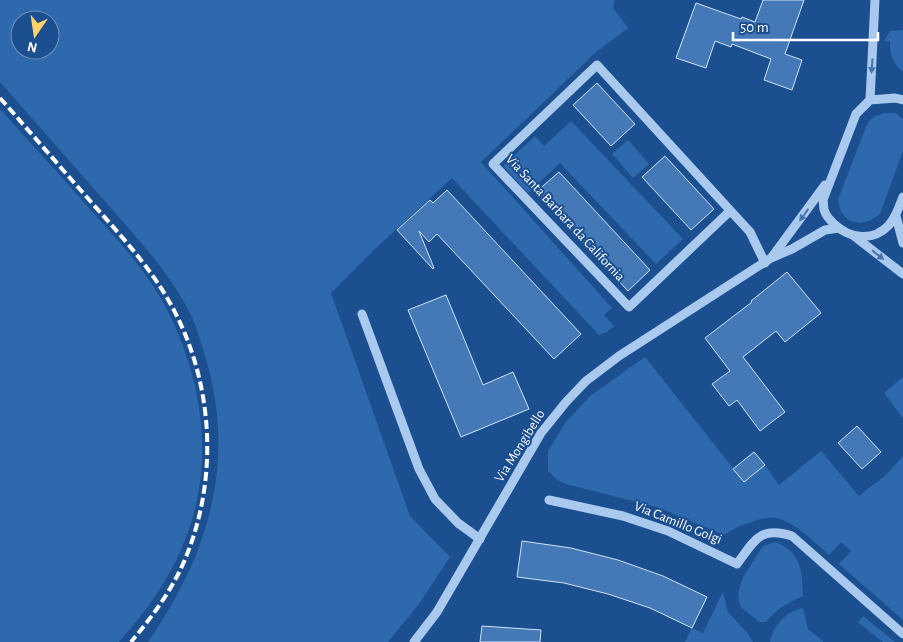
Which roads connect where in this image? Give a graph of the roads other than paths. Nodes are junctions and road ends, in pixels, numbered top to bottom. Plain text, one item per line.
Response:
1 (875, 0) edge
2 (870, 100) junction
3 (903, 100) edge
4 (832, 175) junction
5 (903, 197) edge
6 (730, 211) junction
7 (896, 216) junction
8 (839, 228) junction
9 (854, 236) junction
10 (903, 243) edge
11 (768, 260) junction
12 (903, 274) edge
13 (362, 314) dead end
14 (549, 500) dead end
15 (480, 539) junction
16 (903, 634) edge
17 (414, 642) edge

1 -> 2 street
2 - 3 street
2 - 4 street
4 - 8 street
4 -> 11 street
5 - 7 street
6 - 6 street, Via Santa Barbara da California
6 - 11 street, Via Santa Barbara da California
7 - 9 street
7 - 10 street
8 - 9 street
8 - 11 street
9 -> 12 street
11 - 15 street, Via Mongibello
13 - 15 street
14 - 16 street, Via Camillo Golgi
15 - 17 street, Via Mongibello

